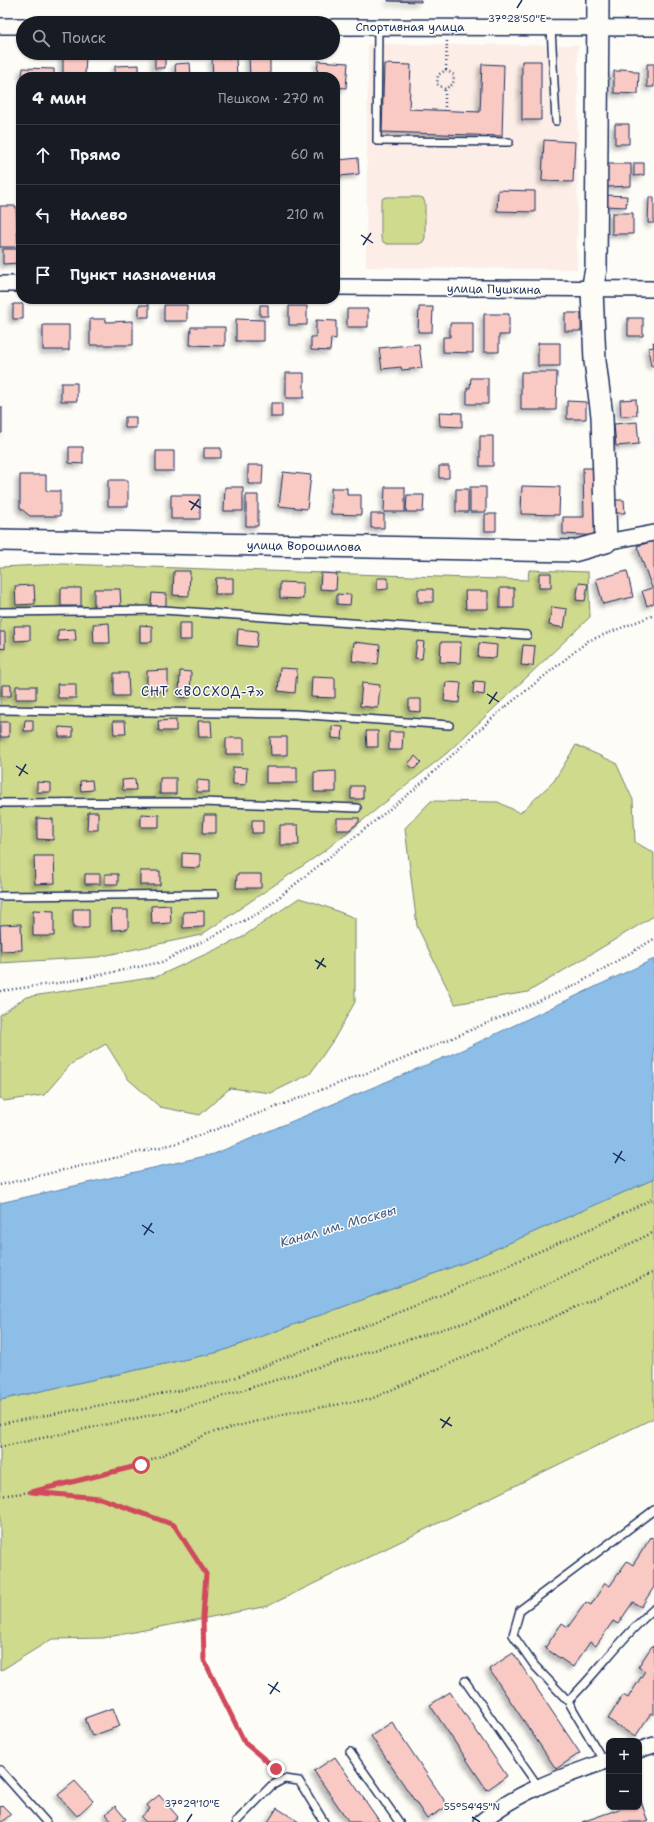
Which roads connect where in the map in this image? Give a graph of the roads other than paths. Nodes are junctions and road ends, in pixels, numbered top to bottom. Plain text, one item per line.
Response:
1 (598, 0) edge
2 (0, 26) edge
3 (16, 26) edge
4 (340, 27) edge
5 (378, 27) junction
6 (551, 28) junction
7 (598, 28) junction
8 (654, 28) edge
9 (556, 121) dead end
10 (509, 142) dead end
11 (0, 284) edge
12 (16, 284) edge
13 (340, 287) edge
14 (654, 289) edge
15 (592, 290) junction
16 (654, 533) edge
17 (0, 540) edge
18 (606, 542) junction
19 (0, 612) edge
20 (527, 635) dead end
21 (0, 710) edge
22 (449, 725) dead end
23 (0, 803) edge
24 (357, 808) dead end
25 (215, 894) dead end
26 (0, 896) edge
27 (654, 1510) edge
28 (654, 1609) edge
29 (464, 1681) dead end
30 (568, 1701) junction
31 (654, 1745) edge
32 (642, 1749) edge
33 (350, 1752) dead end
34 (606, 1761) edge
35 (0, 1770) edge
36 (538, 1786) junction
37 (46, 1822) edge
38 (236, 1822) edge
39 (324, 1822) edge
40 (400, 1822) edge
41 (480, 1822) edge

1 - 7 street
2 - 3 street
4 - 5 street, Спортивная улица
5 - 6 street, Спортивная улица
5 - 10 lane
6 - 7 street, Спортивная улица
6 - 9 lane
7 - 8 street, Спортивная улица
7 - 15 street
11 - 12 street
13 - 15 street, улица Пушкина
14 - 15 street, улица Пушкина
15 - 18 street
16 - 18 street
17 - 18 street, улица Ворошилова
19 - 20 lane
21 - 22 lane
23 - 24 lane
25 - 26 lane
27 - 30 lane
28 - 30 lane
29 - 36 lane
30 - 34 lane
31 - 32 street
33 - 40 lane
34 - 36 street
35 - 37 lane
36 - 41 street
38 - 39 lane

